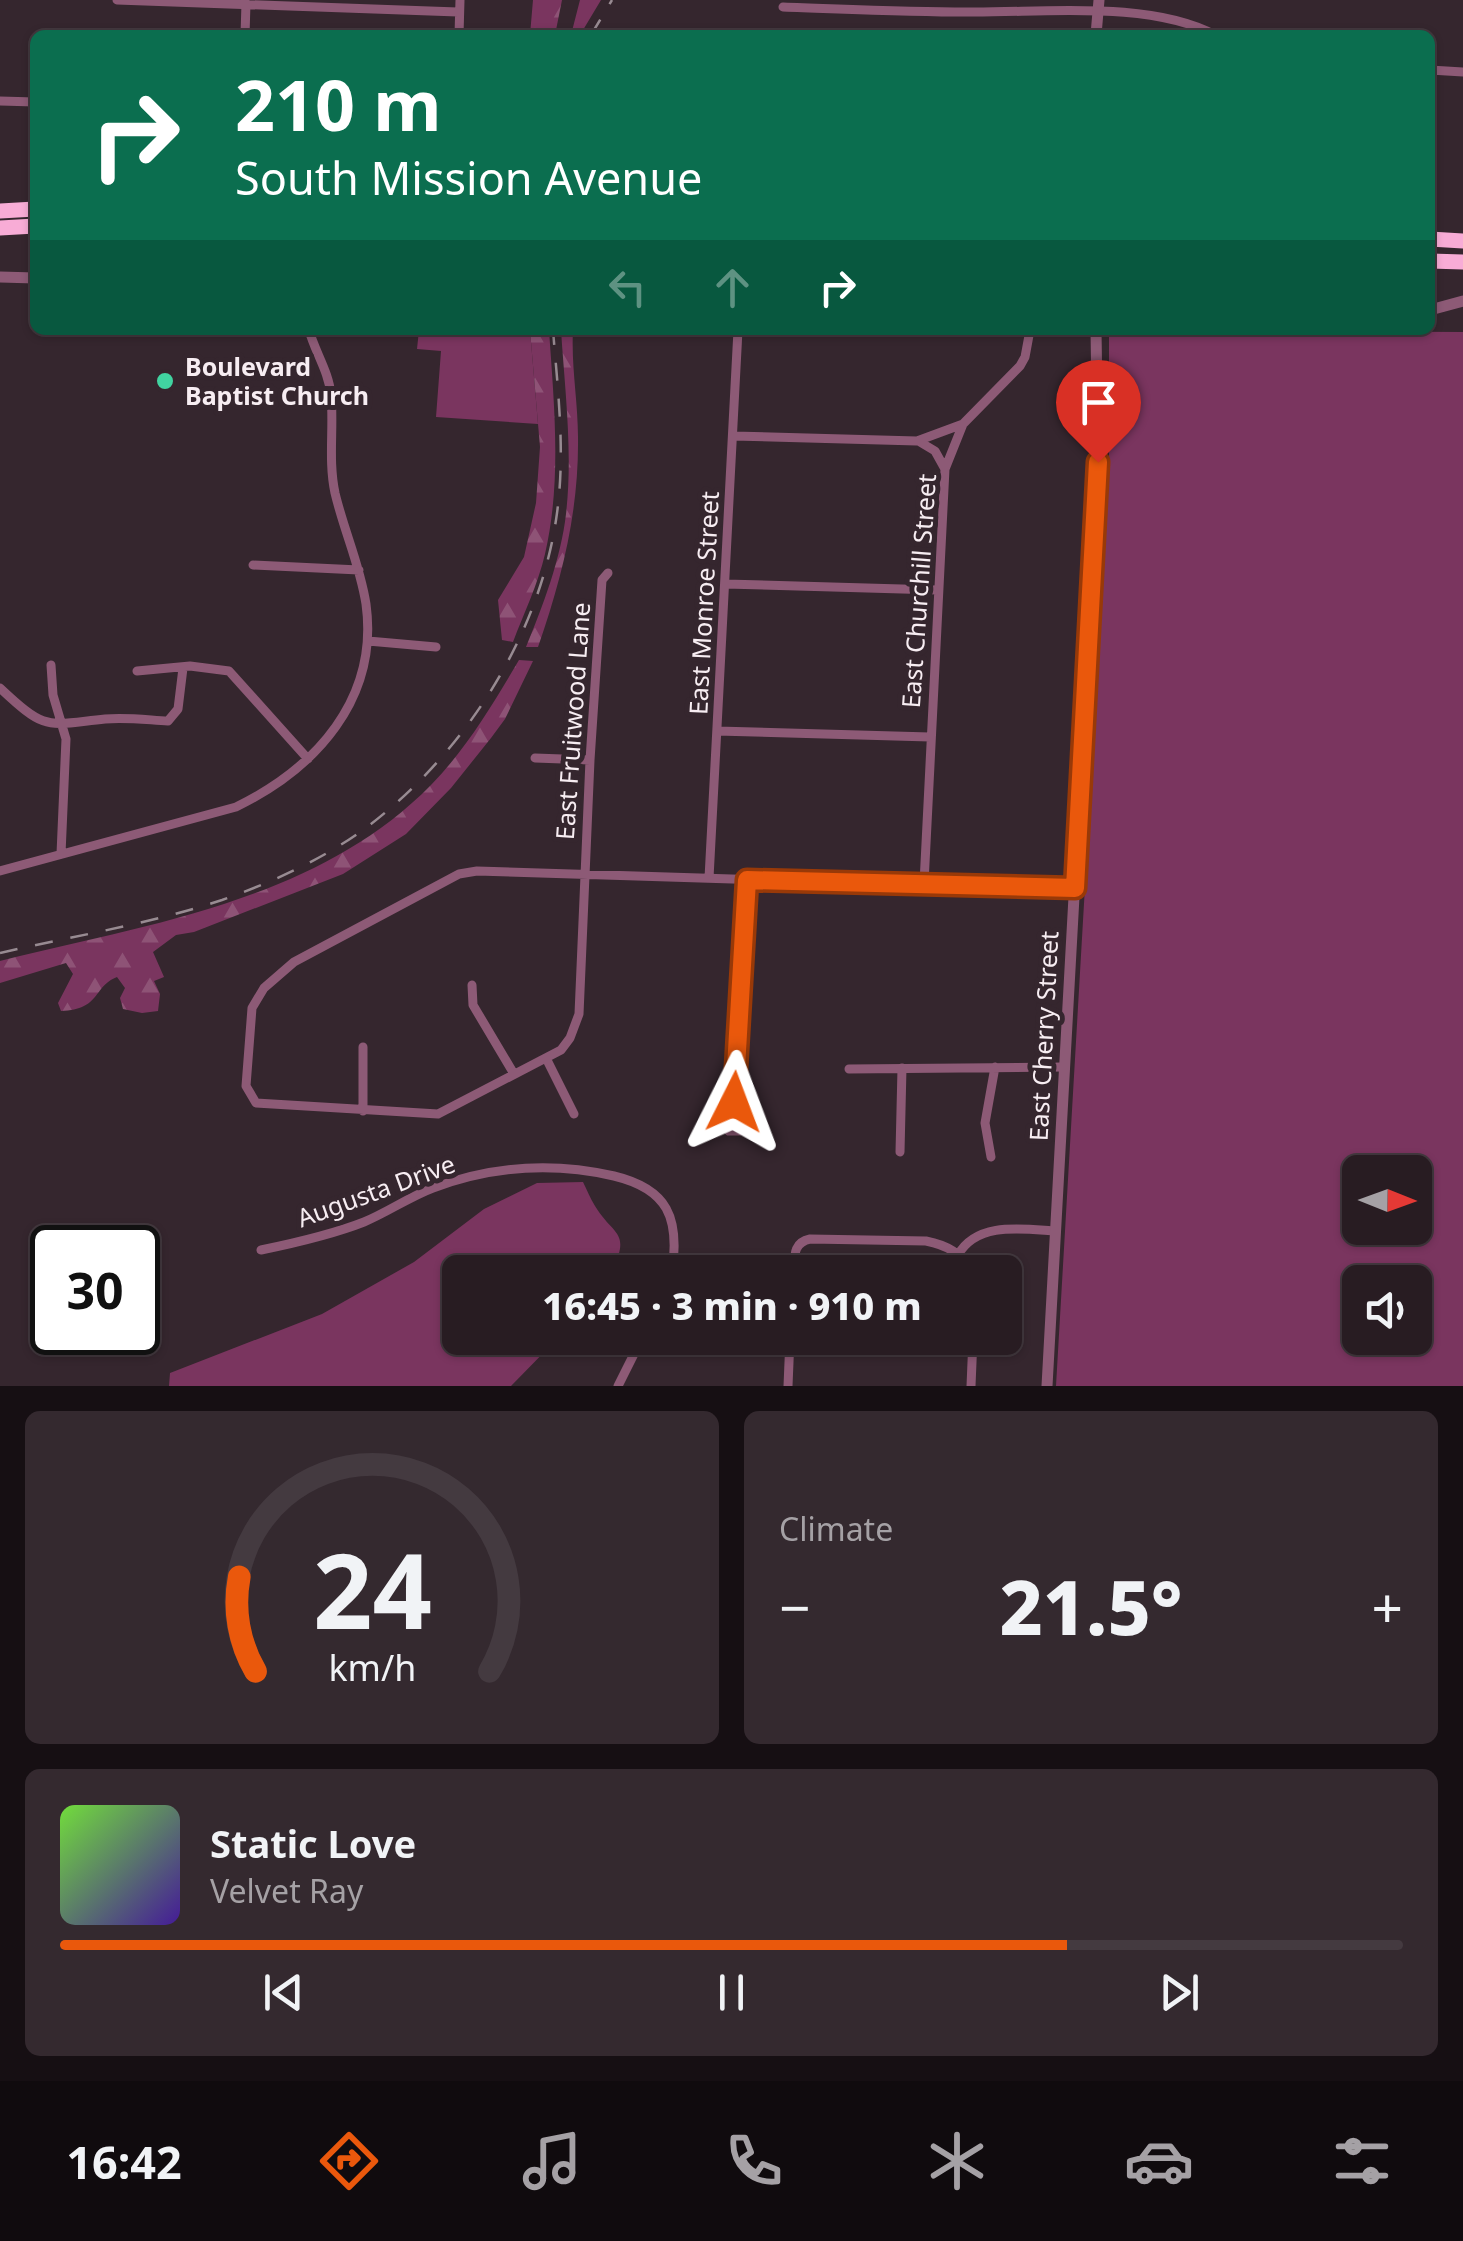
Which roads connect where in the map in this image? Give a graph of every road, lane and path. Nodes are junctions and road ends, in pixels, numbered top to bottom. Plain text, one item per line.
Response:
1 (117, 0) edge
2 (460, 0) edge
3 (246, 3) edge
4 (354, 5) edge
5 (1099, 6) edge
6 (784, 7) dead end
7 (458, 12) junction
8 (245, 30) edge
9 (459, 30) edge
10 (1205, 30) edge
11 (1435, 70) edge
12 (1463, 72) edge
13 (0, 101) edge
14 (30, 102) edge
15 (30, 209) edge
16 (0, 211) edge
17 (30, 226) edge
18 (0, 228) edge
19 (1435, 240) edge
20 (1463, 241) edge
21 (1435, 260) edge
22 (1463, 262) edge
23 (0, 277) edge
24 (30, 278) edge
25 (1463, 301) edge
26 (1435, 309) edge
27 (310, 335) edge
28 (738, 335) edge
29 (1029, 335) edge
30 (1096, 335) edge
31 (963, 424) junction
32 (733, 436) junction
33 (917, 441) junction
34 (945, 469) junction
35 (253, 565) dead end
36 (359, 570) junction
37 (608, 573) dead end
38 (725, 584) junction
39 (937, 590) junction
40 (368, 641) junction
41 (436, 647) dead end
42 (51, 665) dead end
43 (183, 668) junction
44 (137, 671) dead end
45 (0, 688) edge
46 (64, 726) junction
47 (717, 731) junction
48 (930, 737) junction
49 (535, 758) dead end
50 (308, 759) junction
51 (590, 760) junction
52 (60, 854) junction
53 (0, 871) edge
54 (584, 874) junction
55 (709, 878) junction
56 (747, 880) junction
57 (924, 883) junction
58 (1075, 888) junction
59 (472, 986) dead end
60 (363, 1047) dead end
61 (546, 1058) junction
62 (995, 1067) junction
63 (1064, 1067) junction
64 (902, 1068) junction
65 (848, 1069) dead end
66 (514, 1074) junction
67 (734, 1102) dead end
68 (363, 1111) junction
69 (574, 1114) dead end
70 (900, 1152) dead end
71 (991, 1158) dead end
72 (1056, 1232) junction
73 (261, 1250) dead end
74 (675, 1255) edge
75 (795, 1255) edge
76 (958, 1255) joint
77 (634, 1355) edge
78 (789, 1355) edge
79 (972, 1355) edge
80 (618, 1386) edge
81 (788, 1386) edge
82 (971, 1386) edge
83 (1047, 1386) edge

1 - 3 street
2 - 7 street
3 - 4 street
3 - 8 street
4 - 7 street
5 - 6 street
5 - 10 street
7 - 9 street
11 - 12 street
13 - 14 street
15 - 16 highway
17 - 18 highway
19 - 20 highway
21 - 22 highway
23 - 24 street
25 - 26 street
27 - 36 street
28 - 32 street, East Monroe Street
29 - 31 street, East Churchill Street
30 - 58 street, East Cherry Street
31 - 33 street
31 - 34 street, East Churchill Street
32 - 33 street
32 - 38 street, East Monroe Street
33 - 34 street
34 - 39 street, East Churchill Street
35 - 36 street
36 - 40 street
37 - 51 street, East Fruitwood Lane
38 - 39 street
38 - 47 street, East Monroe Street
39 - 48 street, East Churchill Street
40 - 41 street
40 - 50 street
42 - 46 street
43 - 44 street
43 - 46 street
43 - 50 street
45 - 46 street
46 - 52 street
47 - 48 street
47 - 55 street, East Monroe Street
48 - 57 street, East Churchill Street
49 - 51 street
50 - 52 street
51 - 54 street, East Fruitwood Lane
52 - 53 street
54 - 55 street
54 - 61 street, East Fruitwood Lane
54 - 68 street
55 - 56 street
56 - 57 street
56 - 67 street
57 - 58 street
58 - 63 street, East Cherry Street
59 - 66 street
60 - 68 street
61 - 66 street
61 - 69 street
62 - 63 street
62 - 64 street
62 - 71 street
63 - 72 street, East Cherry Street
64 - 65 street
64 - 70 street
66 - 68 street
72 - 76 street
72 - 83 street, East Cherry Street
73 - 74 street, Augusta Drive
75 - 76 street
77 - 80 street
78 - 81 street
79 - 82 street

